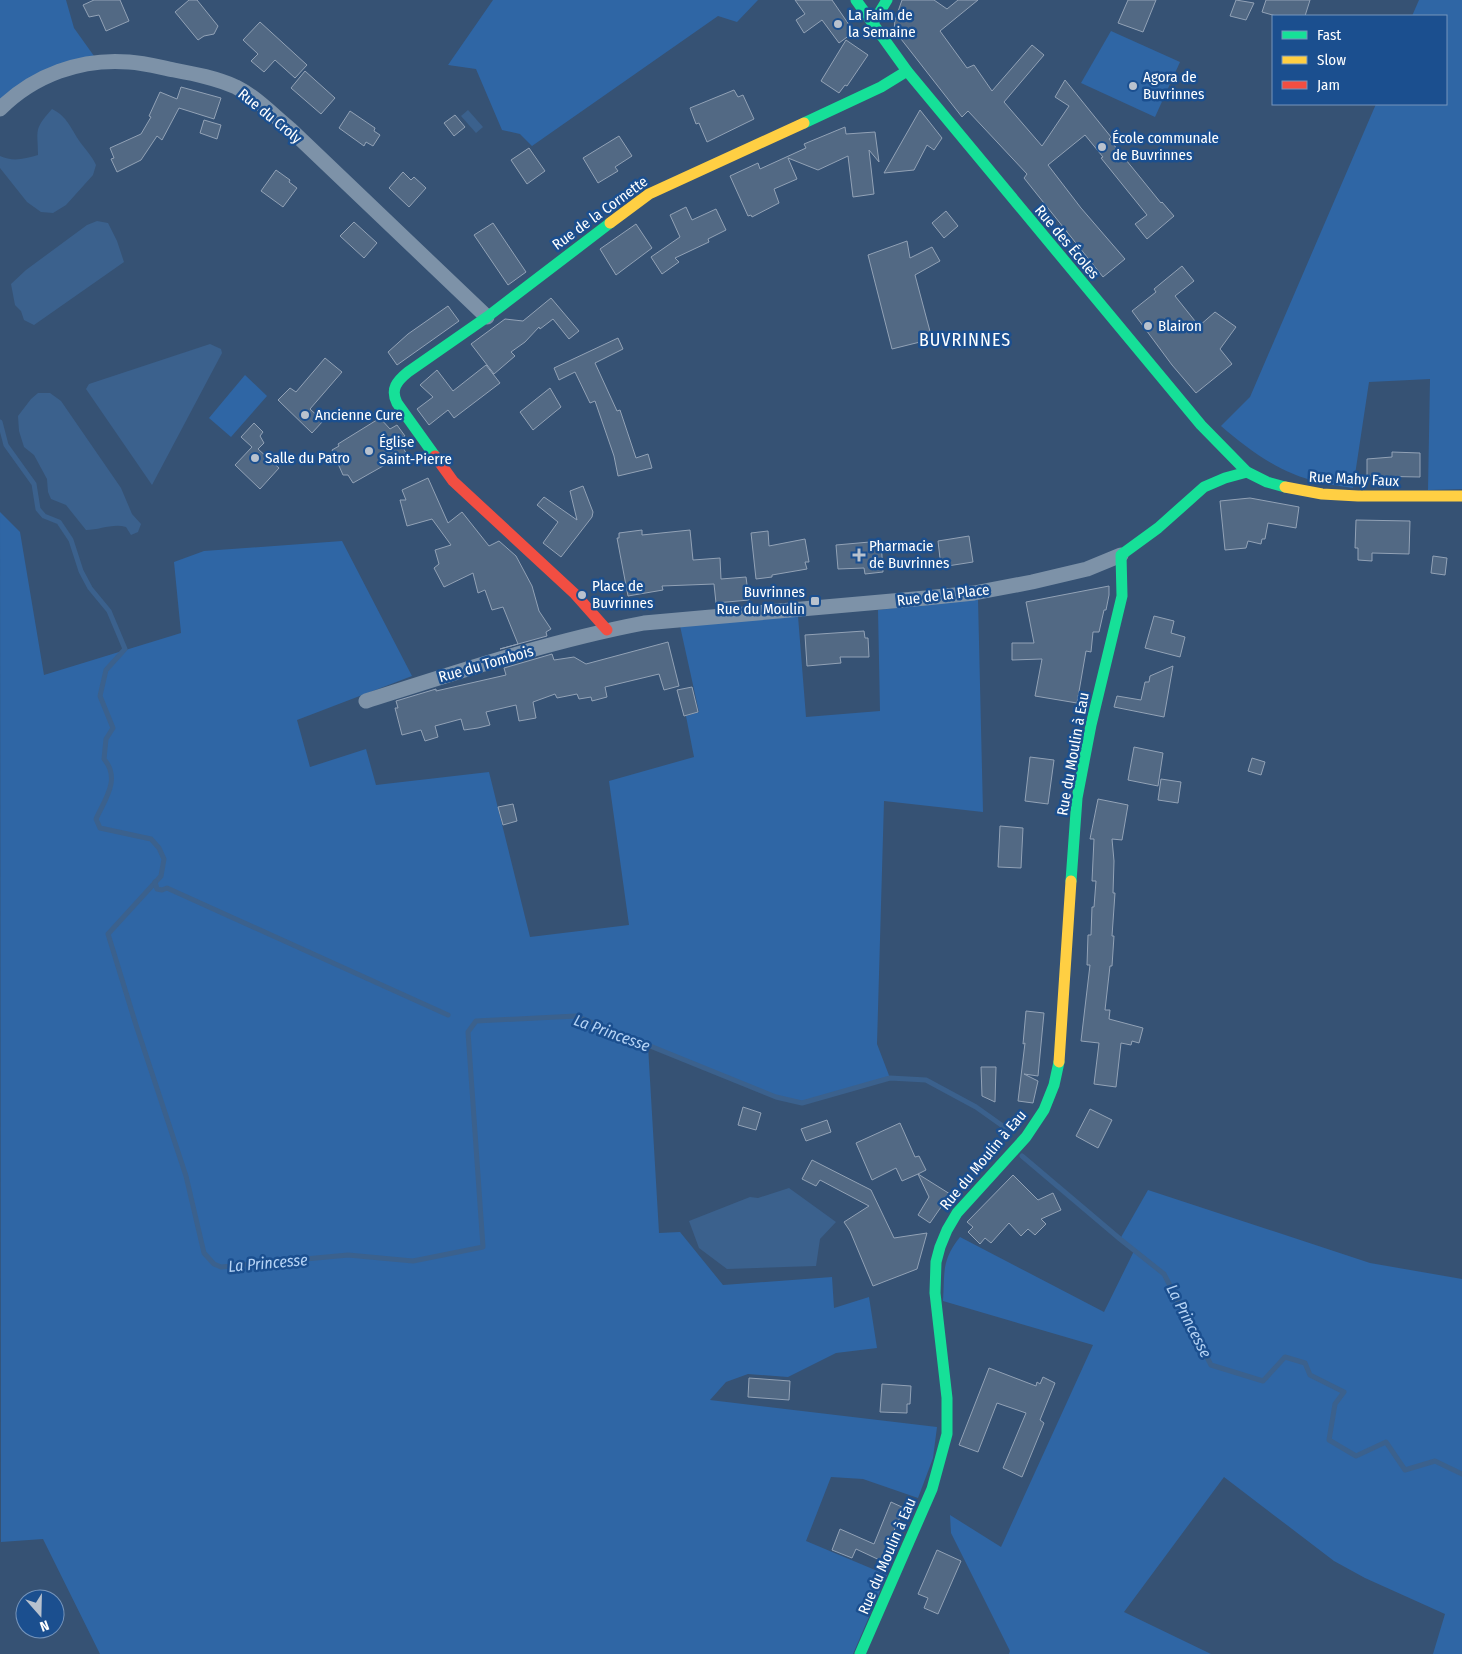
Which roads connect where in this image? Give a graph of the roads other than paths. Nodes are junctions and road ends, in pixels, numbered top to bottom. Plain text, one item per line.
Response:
1 (856, 0) edge
2 (887, 0) edge
3 (873, 23) junction
4 (907, 71) junction
5 (0, 109) edge
6 (488, 317) junction
7 (1247, 472) junction
8 (1462, 496) edge
9 (1121, 555) junction
10 (608, 630) junction
11 (366, 701) dead end
12 (860, 1654) edge

1 - 3 street, Rue des Écoles
2 - 3 street
3 - 4 street, Rue des Écoles
4 - 6 street, Rue de la Cornette
4 - 7 street, Rue des Écoles
5 - 6 street, Rue du Croly
6 - 10 street, Rue de la Cornette
7 - 8 street, Rue Mahy Faux
7 - 9 street, Rue de la Place
9 - 10 street, Rue de la Place
9 - 12 street, Rue du Moulin à Eau
10 - 11 street, Rue du Tombois

